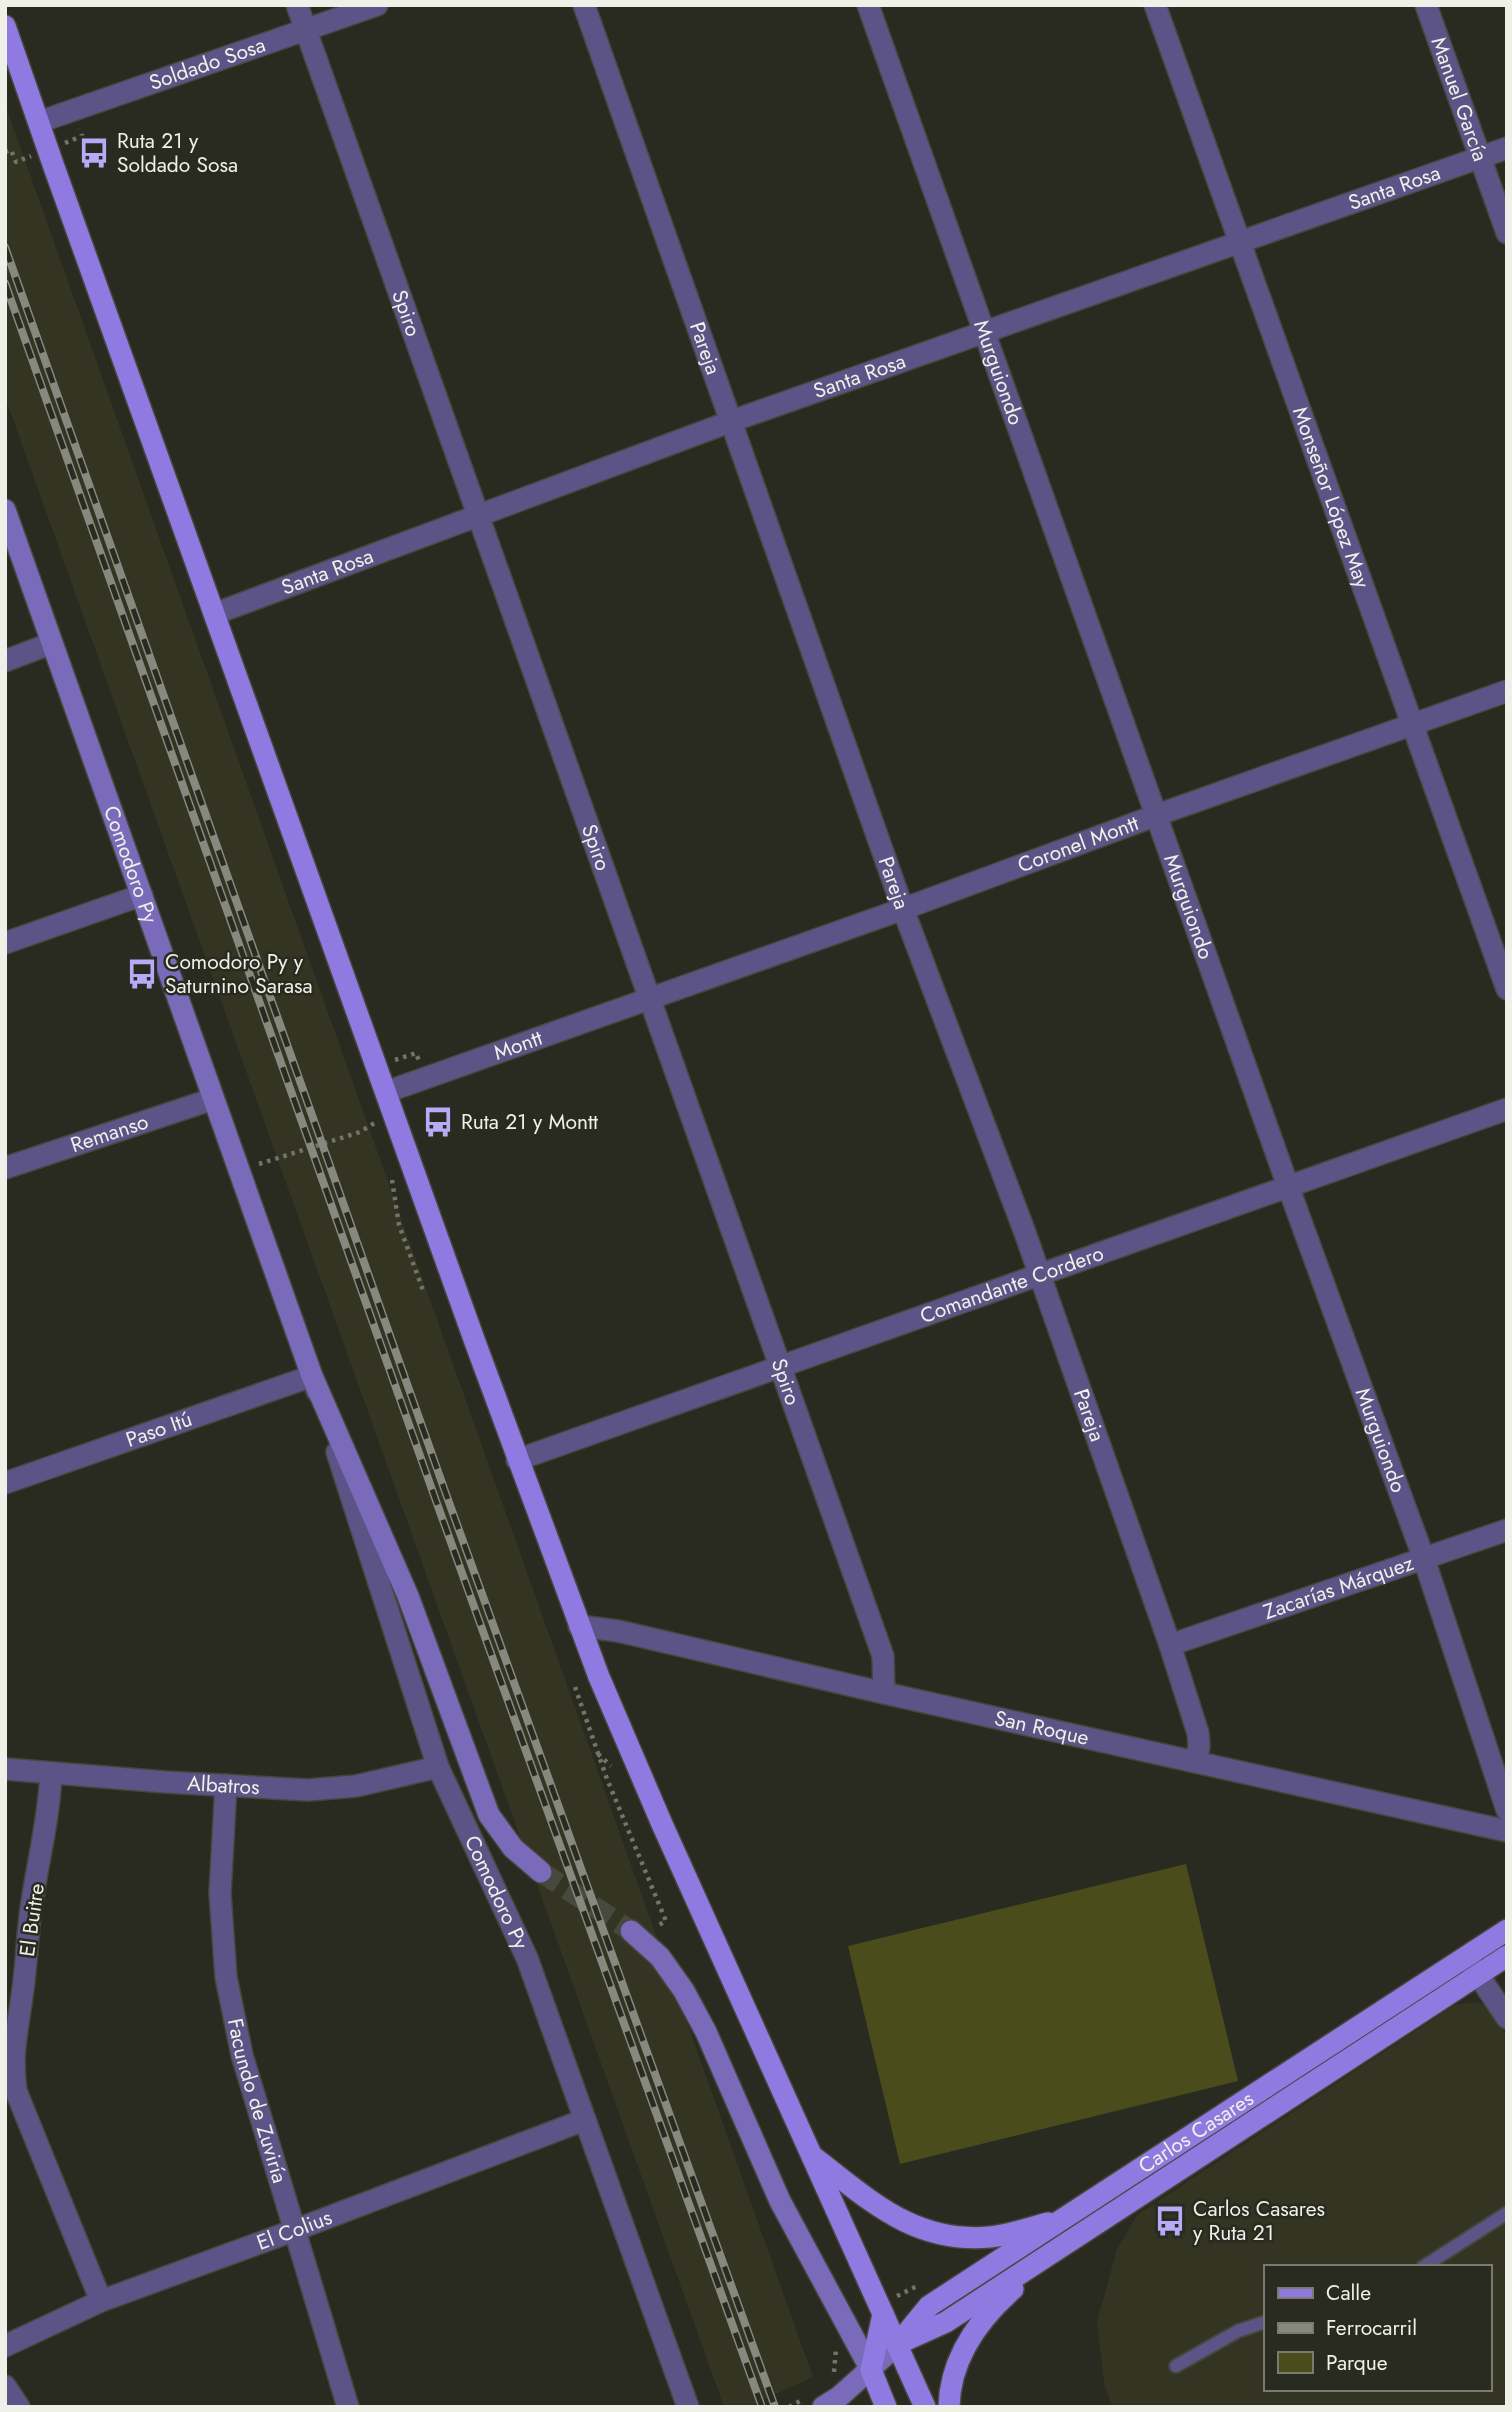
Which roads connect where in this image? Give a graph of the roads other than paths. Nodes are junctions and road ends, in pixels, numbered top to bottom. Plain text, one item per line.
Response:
1 (297, 5) edge
2 (377, 5) edge
3 (584, 5) edge
4 (868, 5) edge
5 (1155, 5) edge
6 (1426, 5) edge
7 (5, 26) edge
8 (306, 31) junction
9 (39, 121) junction
10 (1507, 148) edge
11 (1480, 158) junction
12 (1507, 233) edge
13 (1239, 242) junction
14 (986, 332) junction
15 (732, 421) junction
16 (5, 510) edge
17 (479, 517) junction
18 (214, 614) junction
19 (52, 643) junction
20 (5, 661) edge
21 (1507, 691) edge
22 (1412, 725) junction
23 (1157, 815) junction
24 (142, 895) junction
25 (903, 909) junction
26 (5, 943) edge
27 (1507, 989) edge
28 (649, 999) junction
29 (386, 1092) junction
30 (213, 1099) junction
31 (1507, 1109) edge
32 (5, 1168) edge
33 (1288, 1186) junction
34 (1038, 1274) junction
35 (781, 1365) junction
36 (313, 1376) junction
37 (517, 1460) junction
38 (5, 1483) edge
39 (1507, 1530) edge
40 (1424, 1559) junction
41 (579, 1626) junction
42 (1170, 1645) junction
43 (884, 1693) junction
44 (1196, 1762) junction
45 (438, 1767) junction
46 (5, 1769) edge
47 (51, 1773) junction
48 (226, 1786) junction
49 (1506, 1820) edge
50 (541, 1872) tunnel mouth
51 (639, 1925) tunnel mouth
52 (1507, 1930) edge
53 (1507, 1956) edge
54 (1465, 1957) junction
55 (1478, 1975) junction
56 (1507, 2018) edge
57 (9, 2063) edge
58 (583, 2120) junction
59 (811, 2155) junction
60 (1507, 2213) edge
61 (1064, 2219) junction
62 (295, 2230) junction
63 (1067, 2242) junction
64 (1426, 2265) edge
65 (101, 2301) junction
66 (883, 2314) junction
67 (1264, 2322) edge
68 (897, 2345) junction
69 (5, 2346) edge
70 (1176, 2366) dead end
71 (871, 2370) junction
72 (5, 2386) edge
73 (19, 2407) edge
74 (348, 2407) edge
75 (688, 2407) edge
76 (823, 2407) edge
77 (886, 2407) edge
78 (925, 2407) edge
79 (948, 2407) edge

1 - 8 street, Spiro
2 - 8 street, Soldado Sosa
3 - 15 street, Pareja
4 - 14 street, Murguiondo
5 - 13 street, Monseñor López May
6 - 11 street, Manuel García
7 - 9 main road
8 - 9 street, Soldado Sosa
8 - 17 street, Spiro
9 - 18 main road
10 - 11 street, Santa Rosa
11 - 12 street, Manuel García
11 - 13 street, Santa Rosa
13 - 14 street, Santa Rosa
13 - 22 street, Monseñor López May
14 - 15 street, Santa Rosa
14 - 23 street, Murguiondo
15 - 17 street, Santa Rosa
15 - 25 street, Pareja
16 - 19 main road, Comodoro Py
17 - 18 street, Santa Rosa
17 - 28 street, Spiro
18 - 29 main road
19 - 20 street
19 - 24 main road, Comodoro Py
21 - 22 street, Coronel Montt
22 - 23 street, Coronel Montt
22 - 27 street, Monseñor López May
23 - 25 street, Coronel Montt
23 - 33 street, Murguiondo
24 - 26 street
24 - 30 main road, Comodoro Py
25 - 28 street, Coronel Montt
25 - 34 street, Pareja
28 - 29 street, Montt
28 - 35 street, Spiro
29 - 37 main road
30 - 32 street, Remanso
30 - 36 main road, Comodoro Py
31 - 33 street, Comandante Cordero
33 - 34 street, Comandante Cordero
33 - 40 street, Murguiondo
34 - 35 street, Comandante Cordero
34 - 42 street, Pareja
35 - 37 street, Comandante Cordero
35 - 43 street, Spiro
36 - 38 street, Paso Itú
36 - 45 street, Comodoro Py
36 - 50 main road, Comodoro Py
37 - 41 main road
39 - 40 street, Zacarías Márquez
40 - 42 street, Zacarías Márquez
40 - 49 street, Murguiondo
41 - 43 street, San Roque
41 - 59 main road
42 - 44 street, Pareja
43 - 44 street, San Roque
44 - 49 street, San Roque
45 - 48 street, Albatros
45 - 58 street, Comodoro Py
46 - 47 street, Albatros
47 - 48 street, Albatros
47 - 57 street, El Buitre
48 - 62 street, Facundo de Zuviría
51 - 71 main road
52 - 54 main road, Carlos Casares
53 - 55 main road, Carlos Casares
54 - 55 street
54 - 61 main road, Carlos Casares
55 - 56 street
55 - 63 main road, Carlos Casares
57 - 65 street, El Buitre
58 - 62 street, El Colius
58 - 75 street, Comodoro Py
59 - 61 main road
59 - 66 main road
60 - 64 lane
61 - 68 main road, Carlos Casares
62 - 65 street, El Colius
62 - 74 street, Facundo de Zuviría
63 - 68 main road, Carlos Casares
63 - 79 main road
65 - 69 street, El Colius
66 - 68 main road
66 - 71 main road
67 - 70 lane
68 - 71 main road, Carlos Casares
68 - 78 main road
71 - 76 main road, Carlos Casares
71 - 77 main road
72 - 73 street

